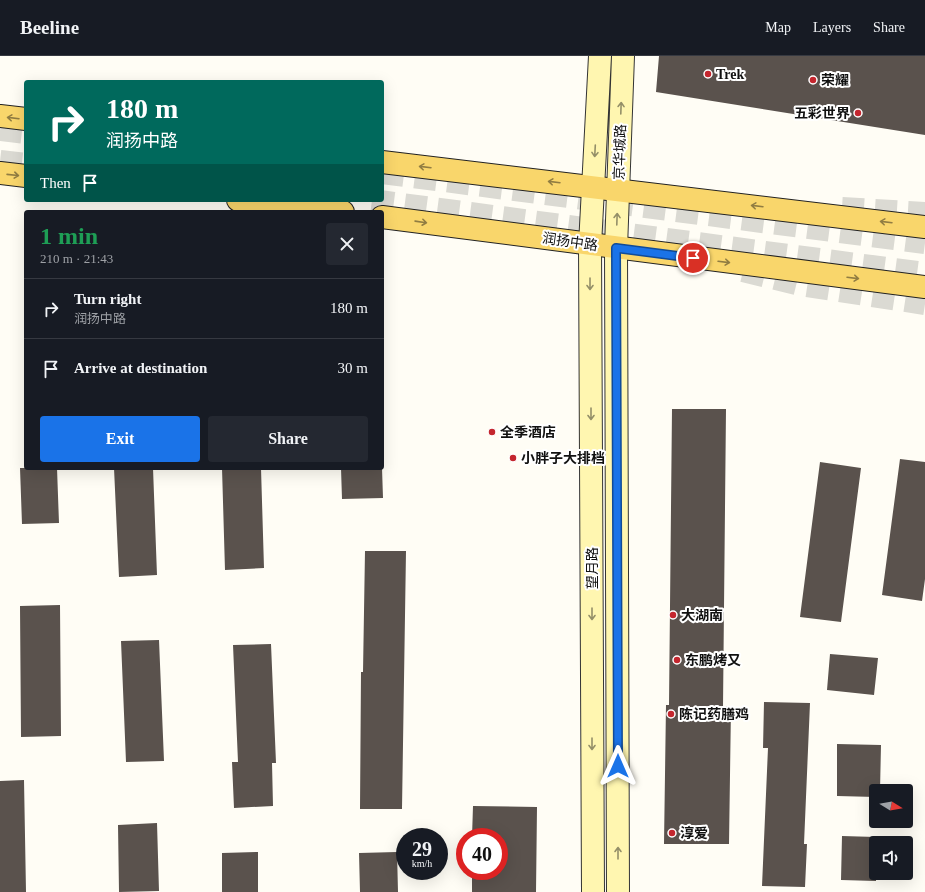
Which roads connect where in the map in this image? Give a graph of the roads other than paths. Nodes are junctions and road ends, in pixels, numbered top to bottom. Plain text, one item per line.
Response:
1 (600, 56) edge
2 (623, 56) edge
3 (0, 116) edge
4 (24, 120) edge
5 (384, 162) edge
6 (0, 173) edge
7 (24, 176) edge
8 (593, 187) junction
9 (618, 189) junction
10 (256, 202) edge
11 (326, 210) edge
12 (384, 217) edge
13 (925, 227) edge
14 (590, 245) junction
15 (616, 248) junction
16 (925, 287) edge
17 (593, 892) edge
18 (618, 892) edge

1 -> 8 street, 京华城路
9 -> 2 street, 京华城路
4 -> 3 main road
8 -> 5 main road
6 -> 7 main road
8 - 9 main road
8 - 14 street, 京华城路
13 -> 9 main road
15 -> 9 street, 京华城路
10 - 11 main road
12 -> 14 main road, 润扬中路
14 - 15 main road, 润扬中路
14 -> 17 street, 望月路
15 -> 16 main road, 润扬中路
18 -> 15 street, 望月路

